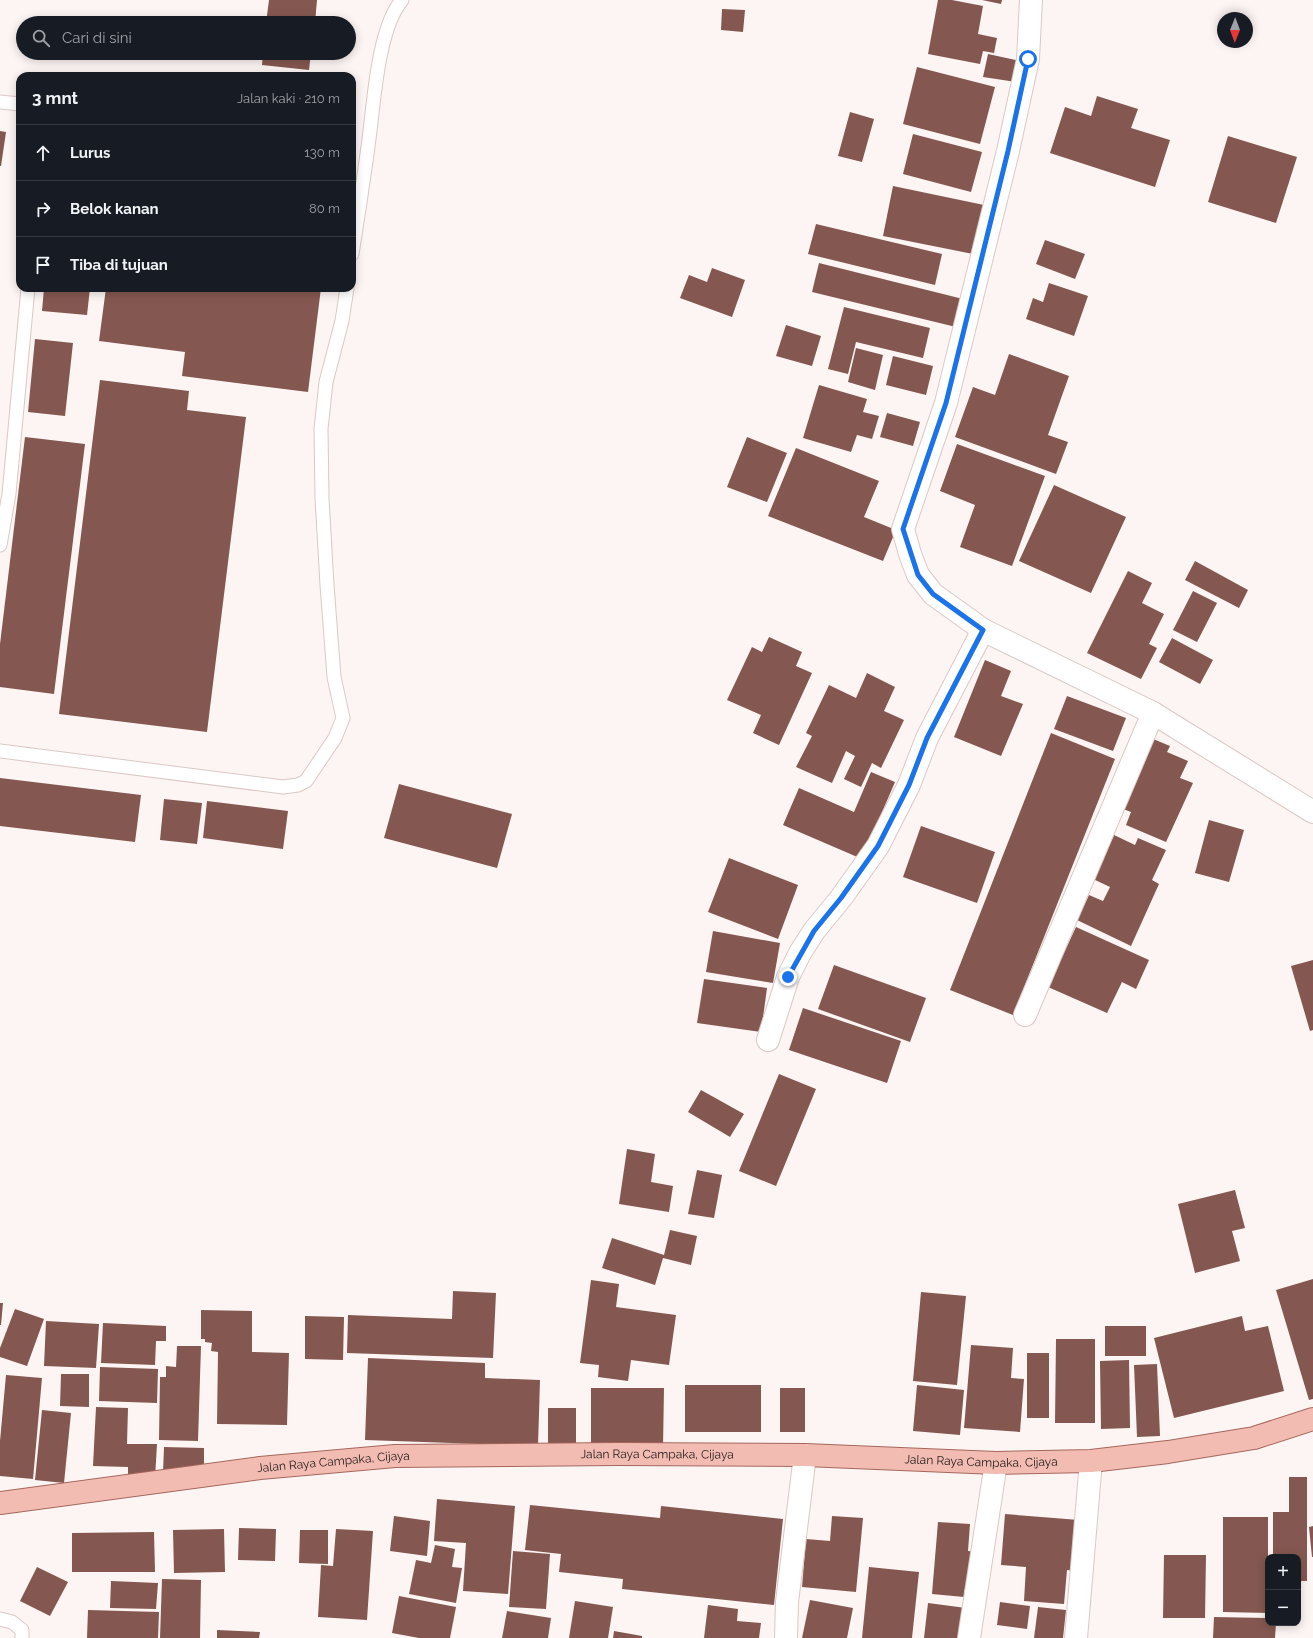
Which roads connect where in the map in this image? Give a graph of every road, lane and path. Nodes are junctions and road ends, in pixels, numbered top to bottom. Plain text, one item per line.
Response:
1 (402, 0) edge
2 (1031, 0) edge
3 (0, 102) edge
4 (16, 104) edge
5 (356, 227) edge
6 (28, 292) edge
7 (346, 292) edge
8 (0, 545) edge
9 (983, 630) junction
10 (1153, 713) junction
11 (0, 751) edge
12 (1313, 812) edge
13 (1025, 1015) dead end
14 (768, 1040) dead end
15 (1313, 1419) edge
16 (805, 1455) junction
17 (1091, 1461) junction
18 (996, 1463) junction
19 (0, 1504) edge
20 (0, 1619) edge
21 (22, 1638) edge
22 (786, 1638) edge
23 (969, 1638) edge
24 (1076, 1638) edge

1 - 5 lane
2 - 9 street
3 - 4 lane
6 - 8 lane
7 - 11 lane
9 - 10 street
9 - 14 street
10 - 12 street
10 - 13 street
15 - 17 main road, Jalan Raya Campaka, Cijaya
16 - 18 main road, Jalan Raya Campaka, Cijaya
16 - 19 main road, Jalan Raya Campaka, Cijaya
16 - 22 street
17 - 18 main road, Jalan Raya Campaka, Cijaya
17 - 24 street
18 - 23 street
20 - 21 lane

